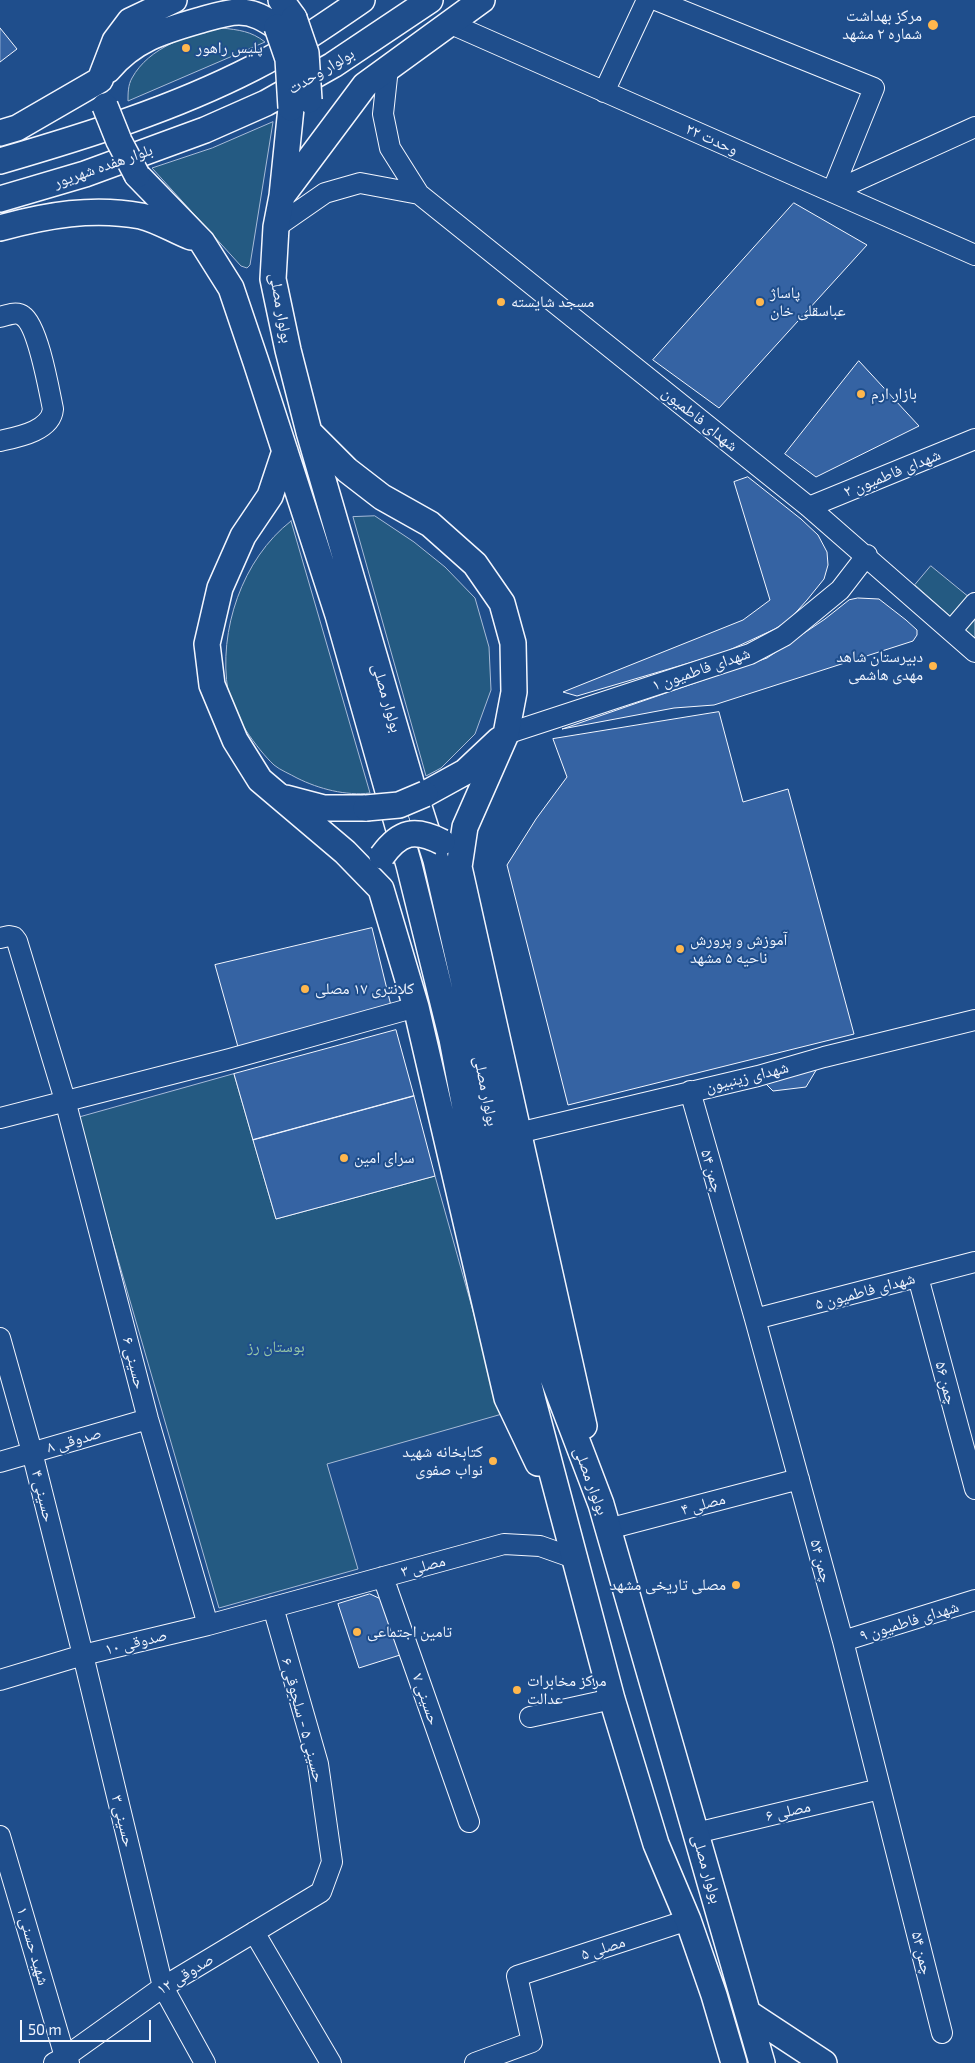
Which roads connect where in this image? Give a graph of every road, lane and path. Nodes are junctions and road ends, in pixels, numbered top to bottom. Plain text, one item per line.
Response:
1 (174, 0) edge
2 (362, 0) edge
3 (430, 0) edge
4 (482, 0) edge
5 (647, 0) edge
6 (656, 0) edge
7 (133, 10) edge
8 (284, 15) edge
9 (449, 23) junction
10 (388, 68) junction
11 (100, 80) junction
12 (604, 92) junction
13 (975, 127) edge
14 (205, 130) joint
15 (0, 133) edge
16 (0, 161) edge
17 (832, 192) junction
18 (419, 194) junction
19 (282, 196) junction
20 (0, 199) edge
21 (276, 227) junction
22 (0, 228) edge
23 (202, 242) junction
24 (975, 255) edge
25 (0, 316) edge
26 (309, 432) junction
27 (975, 439) edge
28 (0, 441) edge
29 (285, 451) junction
30 (810, 507) junction
31 (867, 555) junction
32 (975, 603) edge
33 (952, 630) junction
34 (975, 652) edge
35 (506, 734) junction
36 (281, 797) junction
37 (459, 868) junction
38 (380, 888) junction
39 (0, 938) edge
40 (416, 1007) junction
41 (975, 1020) edge
42 (690, 1091) junction
43 (65, 1100) junction
44 (0, 1118) edge
45 (518, 1133) junction
46 (975, 1262) edge
47 (918, 1277) junction
48 (755, 1320) junction
49 (0, 1338) edge
50 (148, 1419) junction
51 (32, 1452) junction
52 (0, 1462) edge
53 (799, 1479) junction
54 (975, 1489) edge
55 (600, 1504) junction
56 (562, 1514) junction
57 (608, 1529) junction
58 (574, 1558) junction
59 (383, 1577) junction
60 (975, 1600) edge
61 (273, 1607) junction
62 (208, 1625) junction
63 (843, 1641) junction
64 (83, 1655) junction
65 (0, 1680) edge
66 (612, 1699) junction
67 (530, 1717) dead end
68 (880, 1789) junction
69 (469, 1822) dead end
70 (696, 1833) junction
71 (0, 1836) edge
72 (656, 1844) junction
73 (321, 1892) joint
74 (688, 1920) junction
75 (254, 1932) junction
76 (163, 1987) junction
77 (748, 2013) junction
78 (942, 2033) dead end
79 (498, 2059) edge
80 (63, 2061) edge
81 (733, 2062) edge
82 (205, 2063) edge
83 (331, 2063) edge
84 (476, 2063) edge
85 (762, 2063) edge
86 (824, 2063) edge

1 - 7 main road
2 - 16 main road
3 - 14 main road, بولوار وحدت
4 - 9 main road
5 - 12 street
6 - 17 street
7 - 11 main road
8 - 11 main road
8 - 19 main road, بولوار مصلی, bridge
9 - 10 main road
9 - 12 street, وحدت ۲۲
10 - 18 street, شهدای فاطمیون
10 - 19 main road
11 - 15 main road
11 - 23 main road, بولوار مصلی, bridge
12 - 17 street, وحدت ۲۲
13 - 17 street
14 - 20 main road, بلوار هفده شهریور
17 - 24 street, وحدت ۲۲
18 - 21 street, شهدای فاطمیون
18 - 30 street, شهدای فاطمیون
19 - 21 main road, بولوار مصلی
21 - 26 main road, بولوار مصلی
22 - 23 main road
23 - 29 main road, بولوار مصلی
25 - 28 street
26 - 35 main road
26 - 55 main road, بولوار مصلی
27 - 30 street, شهدای فاطمیون ۲
29 - 36 main road
29 - 56 main road, بولوار مصلی
30 - 31 street, شهدای فاطمیون
31 - 33 street, شهدای فاطمیون
31 - 35 street, شهدای فاطمیون ۱
32 - 33 street
33 - 34 street, شهدای فاطمیون
35 - 36 main road, bridge
35 - 37 main road
36 - 38 main road
37 - 38 main road, bridge
37 - 45 main road
38 - 40 main road
39 - 43 street, حسینی ۶
40 - 43 street
40 - 56 main road
41 - 42 street, شهدای زینبیون
42 - 45 street, شهدای زینبیون
42 - 48 street, چمن ۵۴
43 - 44 street
43 - 50 street, حسینی ۶
45 - 55 main road
46 - 47 street, شهدای فاطمیون ۵
47 - 48 street, شهدای فاطمیون ۵
47 - 54 street, چمن ۵۶
48 - 53 street, چمن ۵۴
49 - 51 street, حسینی ۴
50 - 51 street, صدوقی ۸
50 - 62 street, حسینی ۶
51 - 52 street, صدوقی ۸
51 - 64 street, حسینی ۴
53 - 57 street, مصلی ۴
53 - 63 street, چمن ۵۴
55 - 57 main road, بولوار مصلی
56 - 58 main road, بولوار مصلی
57 - 70 main road, بولوار مصلی
58 - 59 street, مصلی ۳
58 - 66 main road, بولوار مصلی
59 - 61 street, مصلی ۳
59 - 69 street, حسینی ۷
60 - 63 street, شهدای فاطمیون ۹
61 - 62 street, صدوقی ۱۰
61 - 73 street, حسینی ۵ - سلجوقی ۶
62 - 64 street, صدوقی ۱۰
63 - 68 street, چمن ۵۴
64 - 65 street, صدوقی ۱۰
64 - 76 street, حسینی ۳
66 - 67 street
66 - 72 main road, بولوار مصلی
68 - 70 street, مصلی ۶
68 - 78 street, چمن ۵۴
70 - 72 main road
70 - 77 main road, بولوار مصلی
71 - 80 street, شهید حسنی ۱
72 - 74 main road, بولوار مصلی
73 - 75 street, صدوقی ۱۲
74 - 79 street, مصلی ۵
74 - 81 main road, بولوار مصلی
75 - 76 street, صدوقی ۱۲
75 - 83 street
76 - 80 street, صدوقی ۱۲
76 - 82 street, حسینی ۳
77 - 85 main road, بولوار مصلی
77 - 86 main road
79 - 84 street

